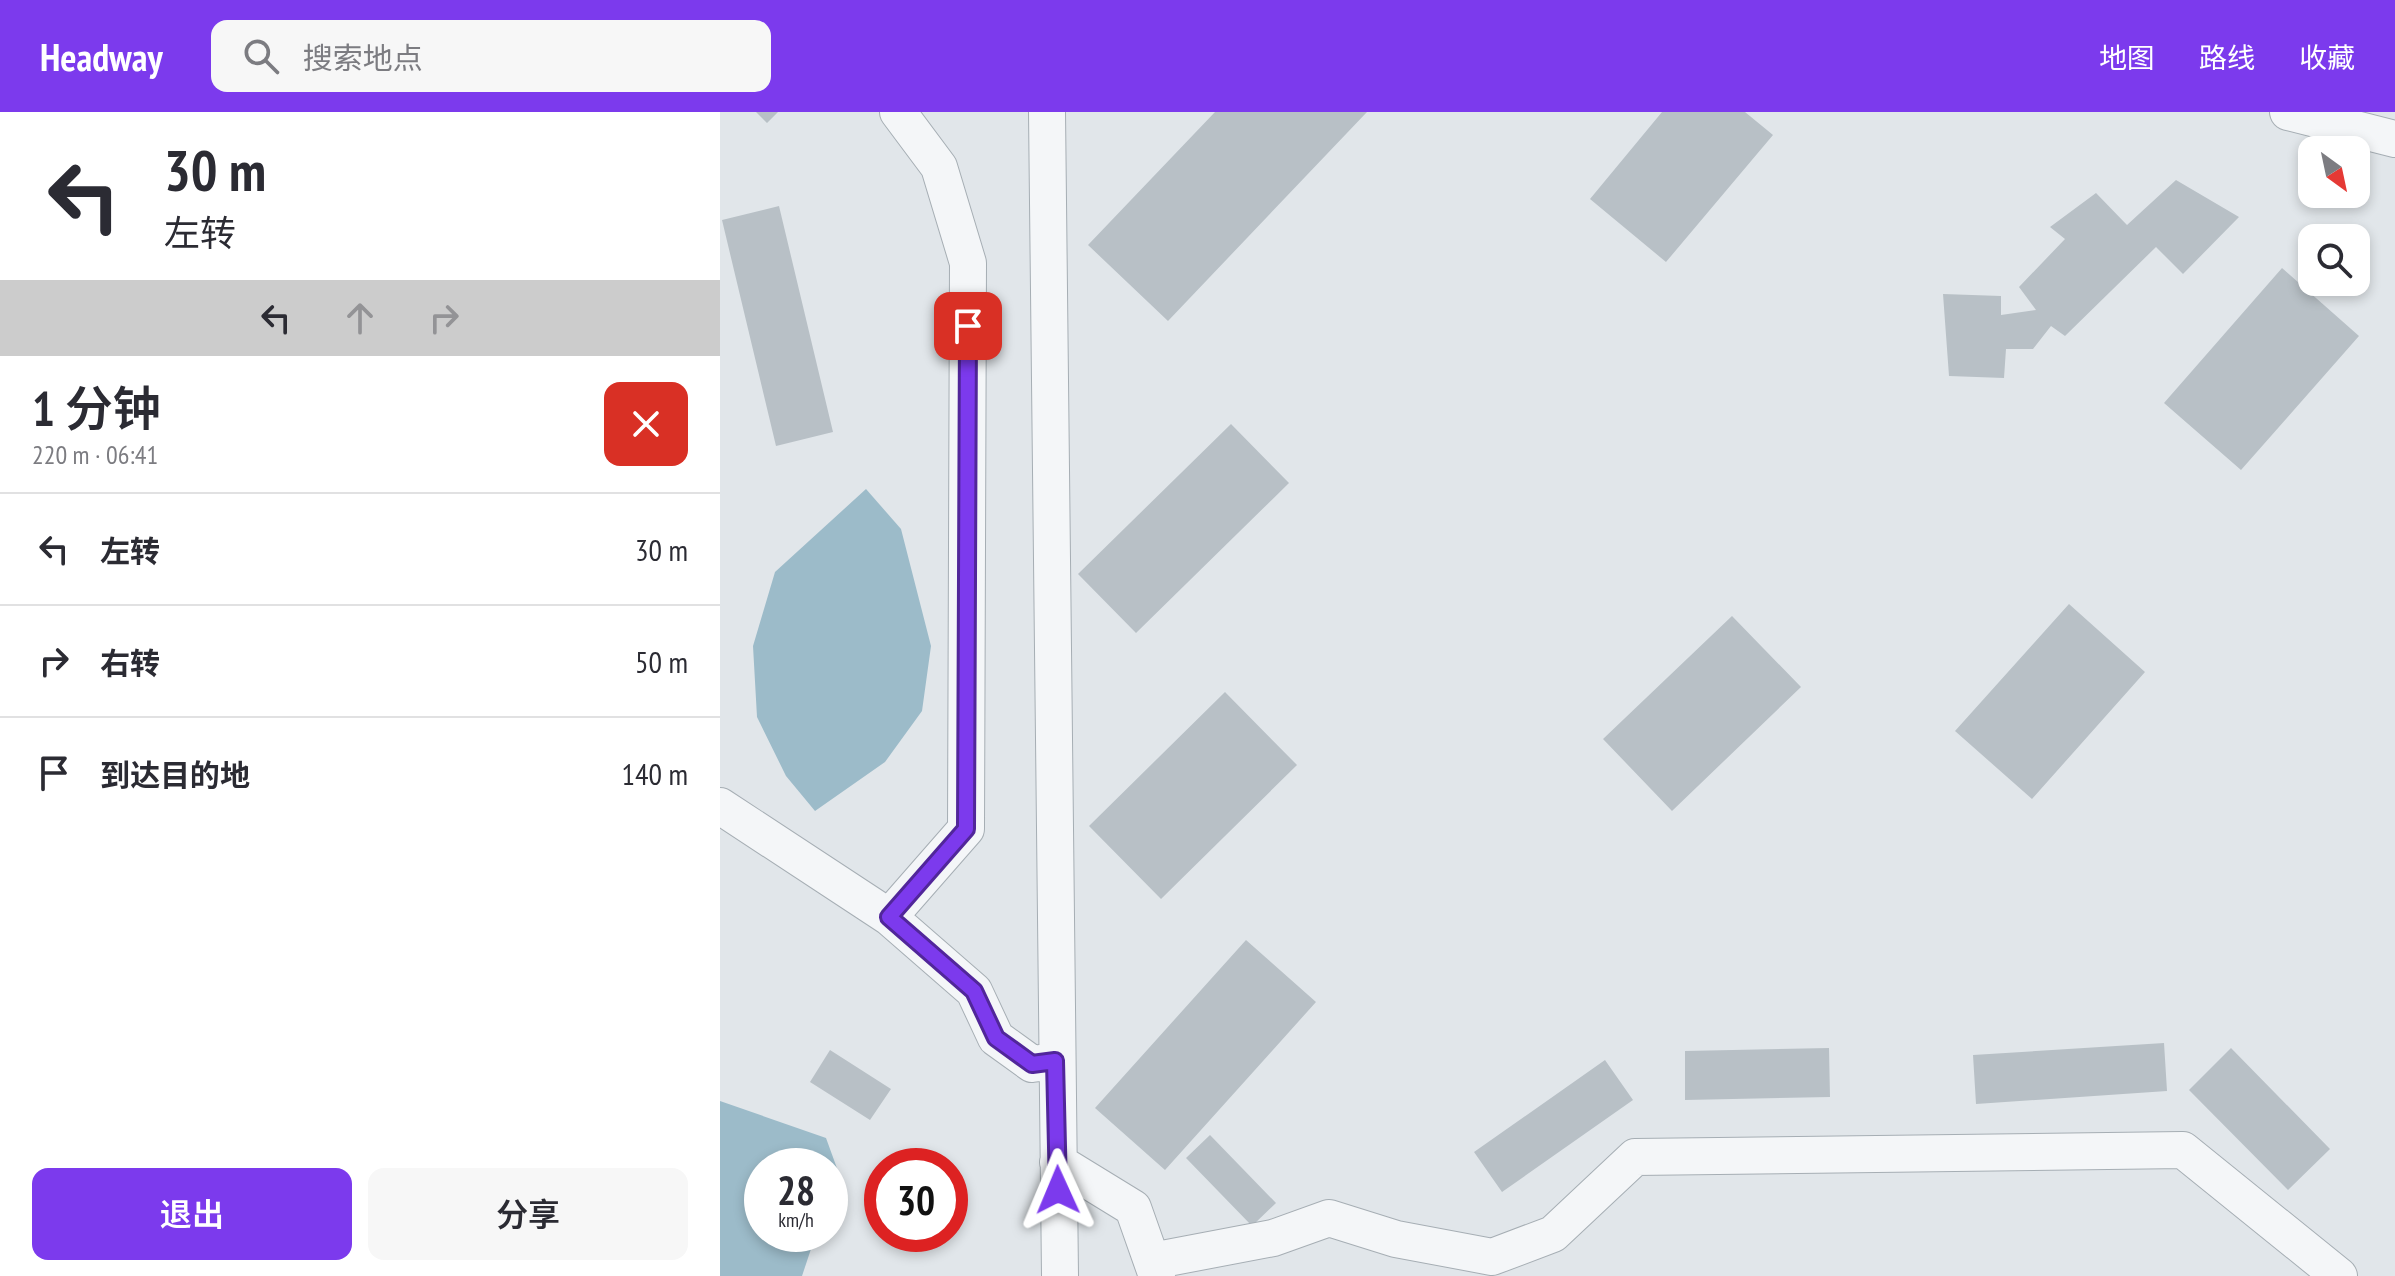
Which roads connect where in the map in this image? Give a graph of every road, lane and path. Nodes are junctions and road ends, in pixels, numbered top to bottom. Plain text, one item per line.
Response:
1 (898, 112) edge
2 (1047, 112) edge
3 (2288, 112) edge
4 (2395, 139) edge
5 (720, 806) edge
6 (889, 917) junction
7 (1055, 1061) junction
8 (1058, 1162) junction
9 (1155, 1269) edge
10 (1060, 1276) edge
11 (2339, 1276) edge

1 - 6 street
2 - 7 street
3 - 4 street
5 - 6 street
6 - 7 street
7 - 8 street
8 - 9 street
8 - 10 street
9 - 11 street

